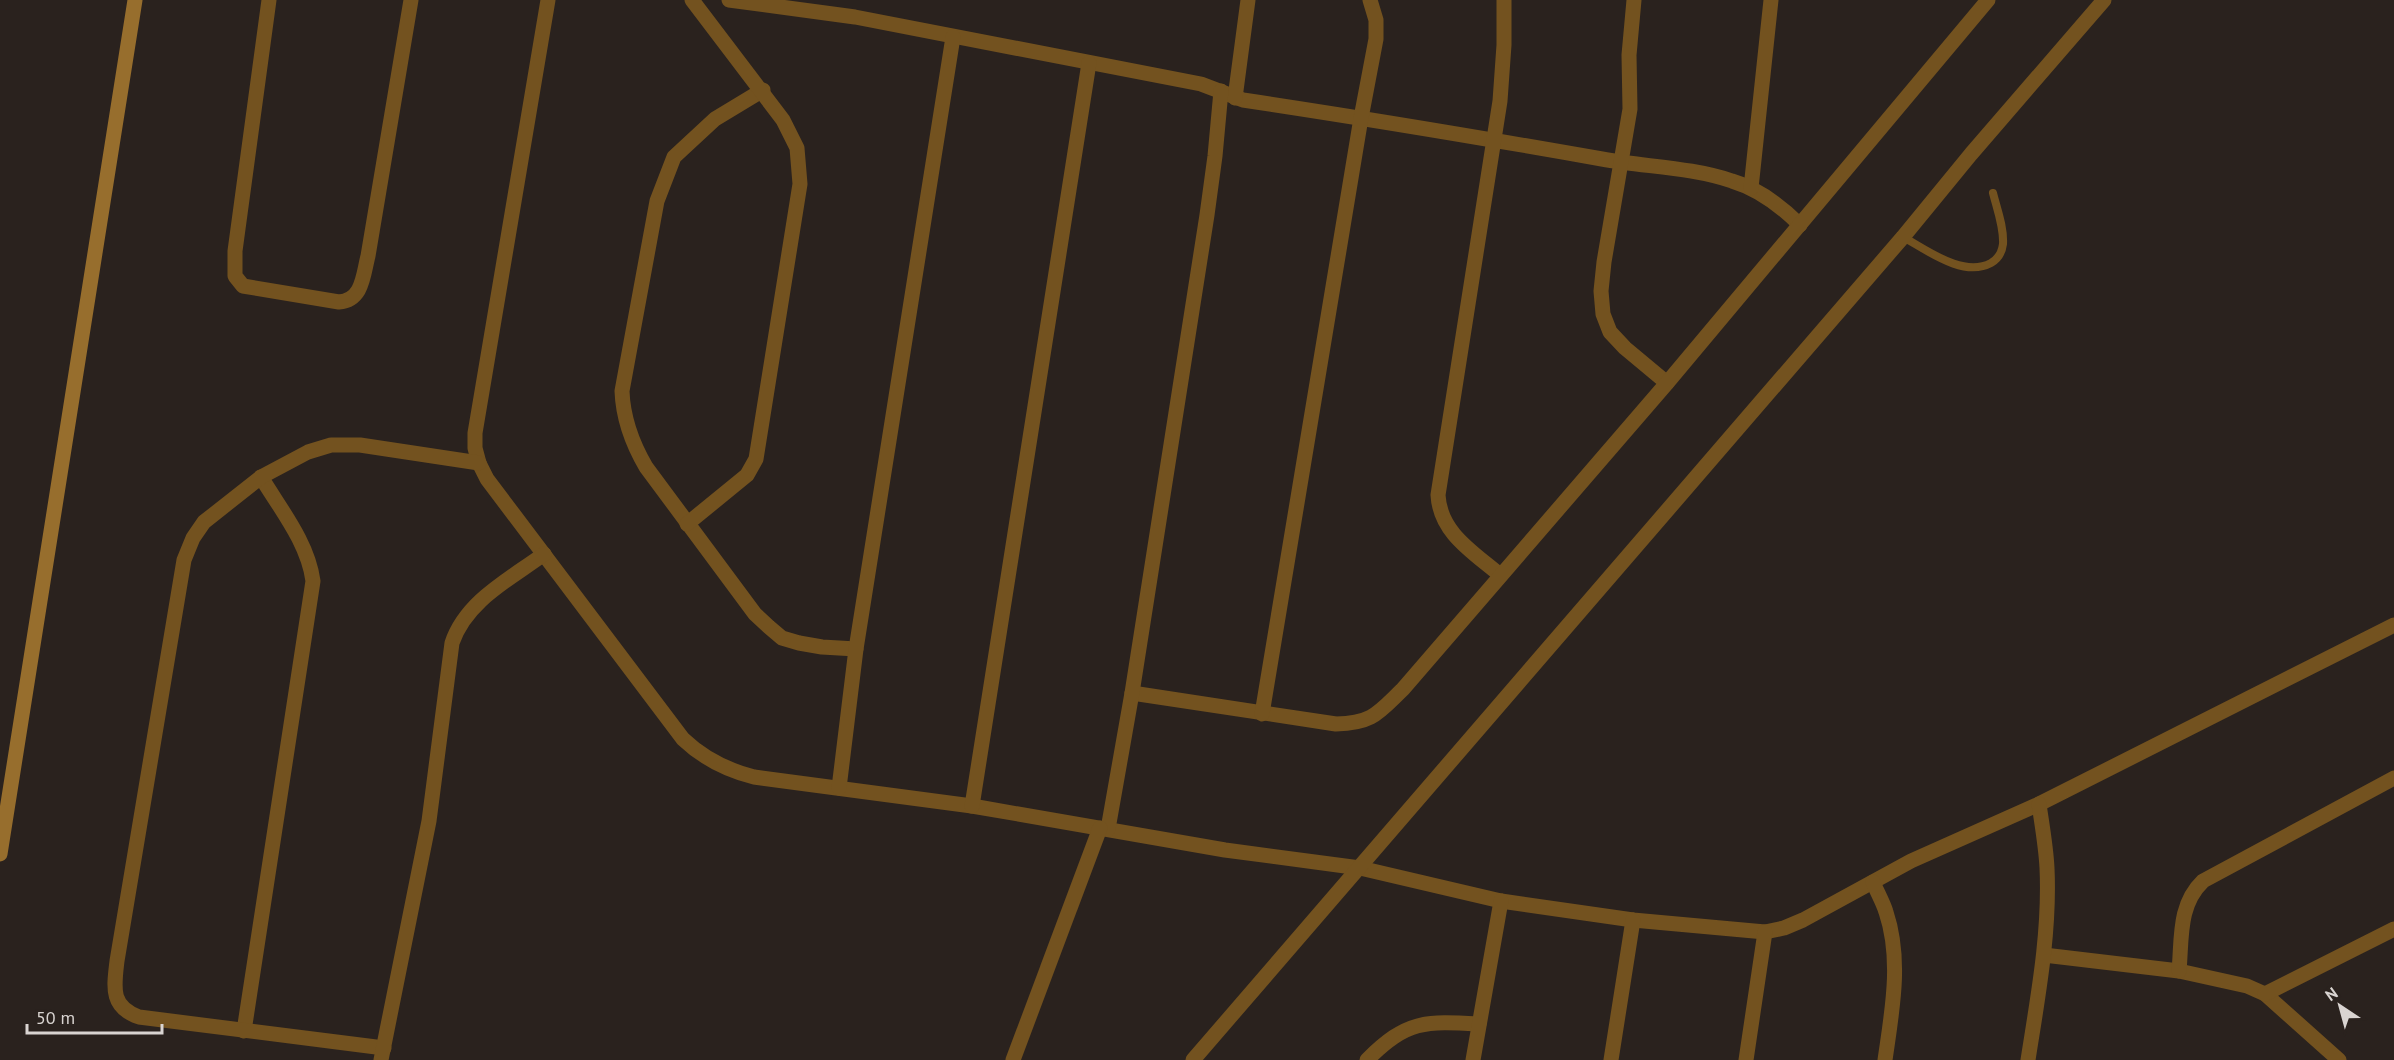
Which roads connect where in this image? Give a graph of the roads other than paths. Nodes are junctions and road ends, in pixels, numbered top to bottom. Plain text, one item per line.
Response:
1 (135, 0) edge
2 (269, 0) edge
3 (411, 0) edge
4 (548, 0) edge
5 (692, 0) edge
6 (729, 0) edge
7 (1248, 0) edge
8 (1370, 0) edge
9 (1504, 0) edge
10 (1634, 0) edge
11 (1771, 0) edge
12 (1988, 0) edge
13 (2104, 0) edge
14 (952, 37) junction
15 (1089, 63) junction
16 (763, 90) junction
17 (1221, 91) junction
18 (1235, 98) junction
19 (1361, 118) junction
20 (1493, 140) junction
21 (1622, 163) junction
22 (1751, 188) junction
23 (1992, 193) dead end
24 (1800, 225) junction
25 (1903, 237) junction
26 (1667, 383) junction
27 (479, 463) junction
28 (261, 477) junction
29 (687, 524) junction
30 (544, 554) junction
31 (1500, 575) junction
32 (2394, 626) edge
33 (856, 649) junction
34 (1132, 693) junction
35 (1262, 714) junction
36 (2394, 778) edge
37 (839, 788) junction
38 (2039, 804) junction
39 (972, 806) junction
40 (1104, 828) junction
41 (0, 855) edge
42 (1360, 868) junction
43 (1873, 882) junction
44 (1501, 901) junction
45 (1633, 920) junction
46 (2394, 929) edge
47 (1765, 932) junction
48 (2044, 956) junction
49 (2179, 971) junction
50 (2265, 994) junction
51 (1479, 1024) junction
52 (244, 1031) junction
53 (383, 1054) edge
54 (1013, 1060) edge
55 (1193, 1060) edge
56 (1367, 1060) edge
57 (1473, 1060) edge
58 (1611, 1060) edge
59 (1746, 1060) edge
60 (1885, 1060) edge
61 (2028, 1060) edge
62 (2339, 1060) edge

1 - 41 street
2 - 3 street
4 - 27 street
5 - 16 street
6 - 14 street
7 - 18 street
8 - 19 street
9 - 20 street
10 - 21 street
11 - 22 street
12 - 24 street
13 - 25 street
14 - 15 street
14 - 33 street
15 - 17 street
15 - 39 street
16 - 29 street
16 - 29 street
17 - 18 street
17 - 34 street
18 - 19 street
19 - 20 street
19 - 35 street
20 - 21 street
20 - 31 street
21 - 22 street
21 - 26 street
22 - 24 street
23 - 25 lane
24 - 26 street
25 - 42 street
26 - 31 street
27 - 28 street
27 - 30 street
28 - 52 street
28 - 52 street
29 - 33 street
30 - 37 street
30 - 53 street
31 - 35 street
32 - 38 street
33 - 37 street
34 - 35 street
34 - 40 street
36 - 49 street
37 - 39 street
38 - 43 street
38 - 48 street
39 - 40 street
40 - 42 street
40 - 54 street
42 - 44 street
42 - 55 street
43 - 47 street
43 - 60 street
44 - 45 street
44 - 51 street
45 - 47 street
45 - 58 street
46 - 50 street
47 - 59 street
48 - 49 street
48 - 61 street
49 - 50 street
50 - 62 street
51 - 56 street
51 - 57 street
52 - 53 street

